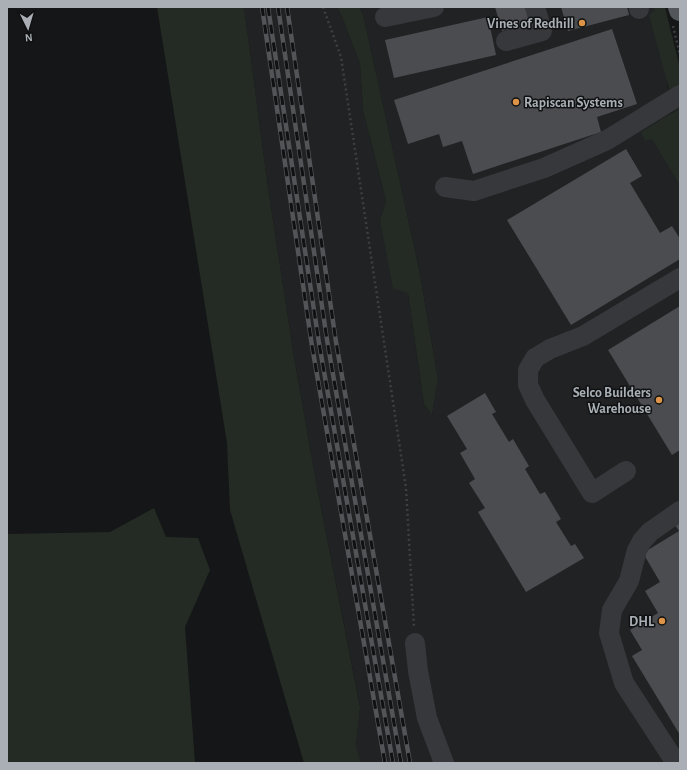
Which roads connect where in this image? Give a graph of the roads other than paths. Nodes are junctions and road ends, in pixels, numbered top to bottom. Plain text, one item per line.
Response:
1 (535, 7) edge
2 (424, 8) edge
3 (385, 17) dead end
4 (506, 41) dead end
5 (680, 95) edge
6 (445, 187) dead end
7 (680, 278) edge
8 (626, 471) dead end
9 (680, 511) edge
10 (415, 643) road end
11 (444, 763) edge
12 (676, 763) edge

1 - 4 lane
2 - 3 lane
5 - 6 lane
7 - 8 lane
9 - 12 lane
10 - 11 lane

